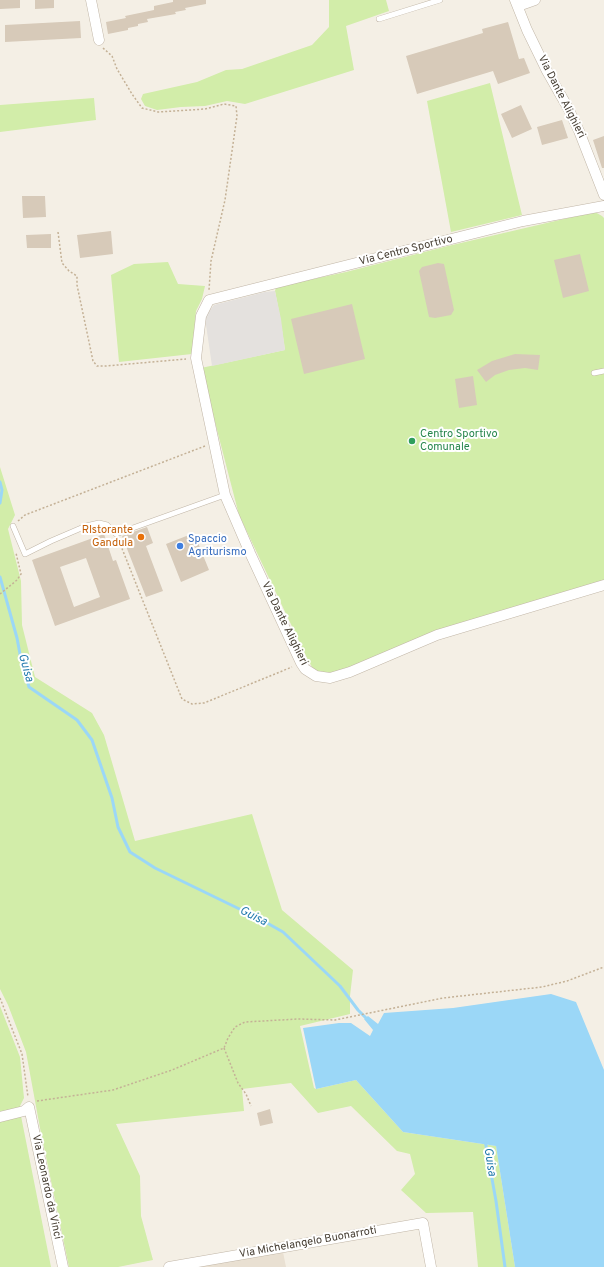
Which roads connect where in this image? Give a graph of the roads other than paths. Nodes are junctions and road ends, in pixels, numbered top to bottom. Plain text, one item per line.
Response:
1 (91, 0) edge
2 (440, 0) edge
3 (535, 0) edge
4 (516, 3) edge
5 (379, 19) dead end
6 (99, 40) road end
7 (604, 195) edge
8 (604, 206) edge
9 (209, 300) joint
10 (604, 371) edge
11 (594, 373) dead end
12 (225, 495) junction
13 (13, 526) road end
14 (604, 585) edge
15 (0, 1117) edge
16 (63, 1267) edge
17 (169, 1267) edge
18 (431, 1267) edge

1 - 6 street
2 - 5 lane
3 - 4 street
4 - 7 street, Via Dante Alighieri
8 - 9 street, Via Centro Sportivo
9 - 12 street, Via Dante Alighieri
10 - 11 lane
12 - 13 lane
12 - 14 street, Via Dante Alighieri
15 - 16 street, Via Leonardo da Vinci
17 - 18 street, Via Michelangelo Buonarroti

